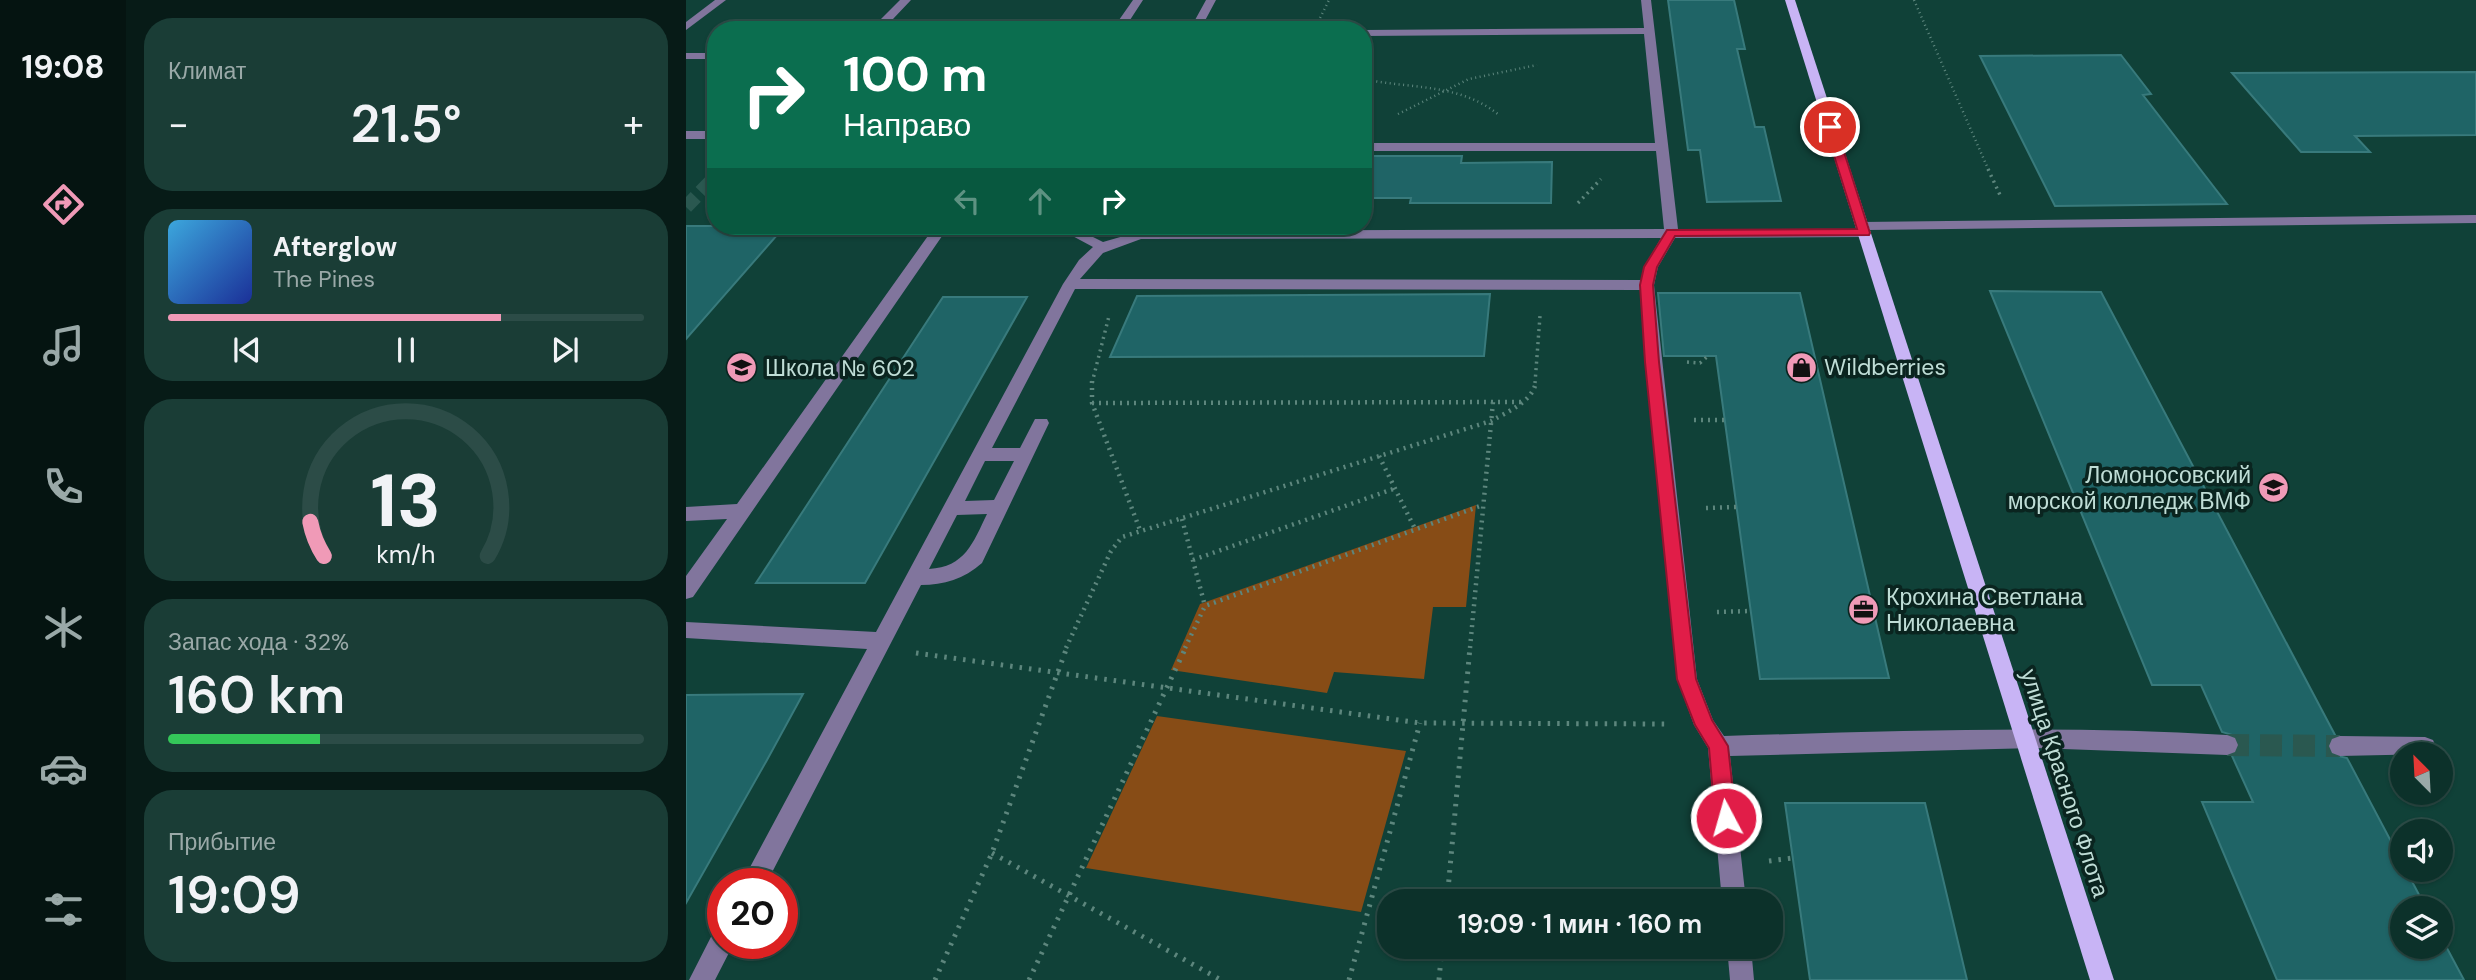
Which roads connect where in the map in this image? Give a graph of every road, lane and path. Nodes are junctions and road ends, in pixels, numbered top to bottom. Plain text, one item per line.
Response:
1 (720, 0) edge
2 (906, 0) edge
3 (1138, 0) edge
4 (1211, 0) edge
5 (1329, 0) edge
6 (1646, 0) edge
7 (1790, 0) edge
8 (1914, 0) edge
9 (885, 21) edge
10 (1123, 21) edge
11 (1200, 21) edge
12 (1318, 21) edge
13 (686, 27) edge
14 (1650, 31) junction
15 (1372, 33) edge
16 (686, 56) edge
17 (707, 56) edge
18 (1545, 63) dead end
19 (1372, 80) edge
20 (1444, 90) junction
21 (1397, 115) dead end
22 (686, 135) edge
23 (707, 135) edge
24 (1372, 147) edge
25 (1662, 147) junction
26 (1530, 148) junction
27 (2476, 219) edge
28 (2013, 224) junction
29 (1863, 230) junction
30 (1671, 232) junction
31 (1372, 234) edge
32 (936, 235) edge
33 (1079, 235) edge
34 (1141, 235) edge
35 (1101, 246) junction
36 (1070, 284) junction
37 (1119, 285) junction
38 (1647, 285) junction
39 (1543, 286) junction
40 (1493, 402) junction
41 (1523, 402) junction
42 (1092, 403) junction
43 (1491, 422) junction
44 (1041, 423) dead end
45 (1026, 454) junction
46 (980, 455) junction
47 (1379, 456) junction
48 (1396, 488) junction
49 (1483, 505) junction
50 (1000, 507) junction
51 (952, 508) junction
52 (742, 511) junction
53 (686, 514) edge
54 (1182, 519) junction
55 (1140, 530) junction
56 (1416, 531) junction
57 (1193, 561) junction
58 (914, 577) junction
59 (686, 591) edge
60 (1205, 606) junction
61 (686, 630) edge
62 (879, 645) junction
63 (1056, 670) junction
64 (1168, 687) junction
65 (1420, 723) junction
66 (1465, 723) junction
67 (1705, 725) junction
68 (2026, 739) junction
69 (2227, 745) tunnel mouth
70 (1718, 746) junction
71 (2340, 746) tunnel mouth
72 (2390, 747) edge
73 (992, 853) junction
74 (761, 868) edge
75 (1448, 889) edge
76 (1733, 889) edge
77 (1069, 897) junction
78 (713, 959) edge
79 (1441, 959) edge
80 (1740, 959) edge
81 (701, 980) edge
82 (935, 980) edge
83 (1029, 980) edge
84 (1221, 980) edge
85 (1349, 980) edge
86 (1439, 980) edge
87 (1742, 980) edge
88 (2102, 980) edge

1 - 13 lane
2 - 9 lane
3 - 10 lane
4 - 11 lane
5 - 12 path
6 - 14 lane
7 - 29 main road, улица Красного Флота
8 - 28 path
14 - 15 lane
14 - 25 lane
16 - 17 lane
18 - 20 path
19 - 20 path
20 - 21 path
20 - 26 path
22 - 23 lane
24 - 26 lane
25 - 26 lane
25 - 30 lane
27 - 28 lane
28 - 29 lane
29 - 30 lane
29 - 68 main road, улица Красного Флота
30 - 31 lane
30 - 38 lane
32 - 52 lane
33 - 35 lane
34 - 35 lane
35 - 36 lane
36 - 37 lane
36 - 46 lane
37 - 39 lane
37 - 42 path
38 - 39 lane
38 - 67 lane
39 - 41 path
40 - 41 path
40 - 42 path
40 - 43 path
41 - 43 path
42 - 55 path
43 - 47 path
43 - 49 path
44 - 45 lane
45 - 46 lane
45 - 50 lane
46 - 51 lane
47 - 48 path
47 - 54 path
48 - 56 path
48 - 57 path
49 - 56 path
49 - 66 path
50 - 51 lane
50 - 58 lane
51 - 58 lane
52 - 53 lane
52 - 59 lane
54 - 55 path
54 - 57 path
55 - 63 path
56 - 60 path
57 - 60 path
58 - 62 lane
60 - 64 path
61 - 62 lane
62 - 63 path
62 - 74 lane
63 - 64 path
63 - 73 path
64 - 65 path
64 - 77 path
65 - 66 path
65 - 85 path
66 - 67 path
66 - 75 path
67 - 70 lane
68 - 69 lane
68 - 70 lane
68 - 88 main road, улица Красного Флота
70 - 76 lane
71 - 72 lane
73 - 77 path
73 - 82 path
77 - 83 path
77 - 84 path
78 - 81 lane
79 - 86 path
80 - 87 lane

